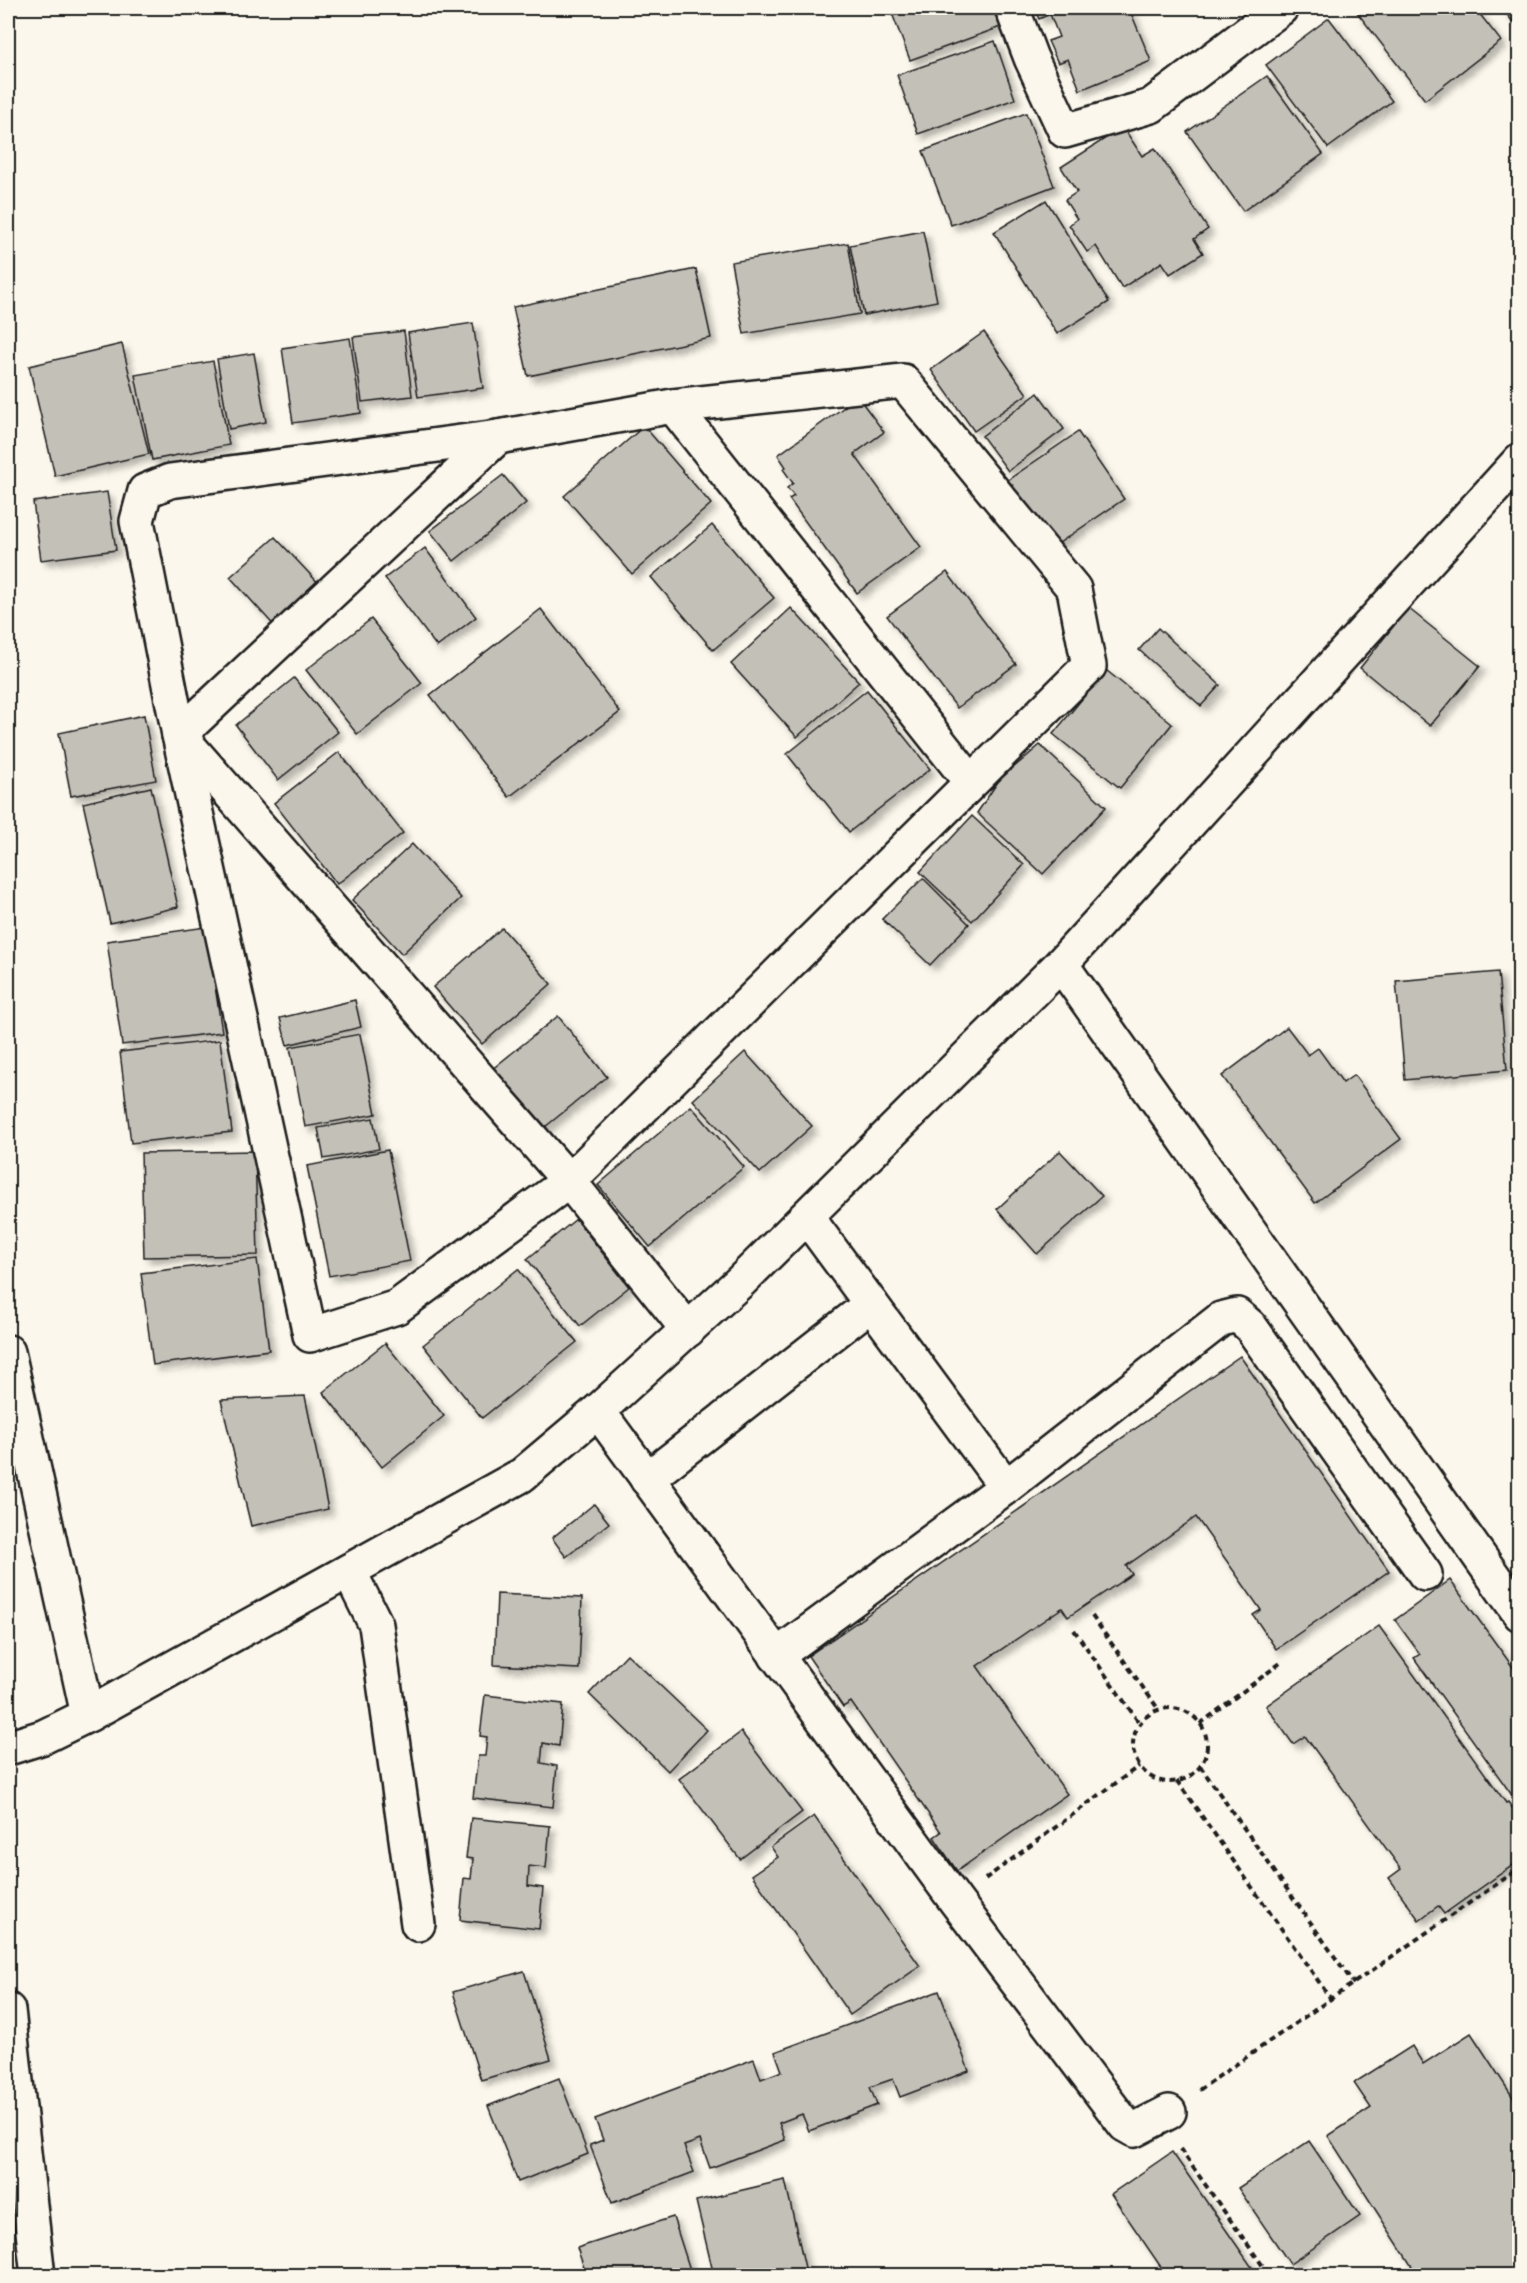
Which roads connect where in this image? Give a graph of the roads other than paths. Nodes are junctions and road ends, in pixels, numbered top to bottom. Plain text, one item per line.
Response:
1 (1012, 8) edge
2 (1281, 8) edge
3 (673, 406) junction
4 (498, 437) junction
5 (1520, 460) edge
6 (179, 735) junction
7 (970, 781) junction
8 (1061, 964) junction
9 (568, 1181) junction
10 (807, 1217) junction
11 (871, 1304) junction
12 (688, 1330) junction
13 (8, 1352) edge
14 (597, 1411) junction
15 (647, 1479) junction
16 (1006, 1487) junction
17 (349, 1571) junction
18 (1425, 1574) dead end
19 (1520, 1614) edge
20 (777, 1656) junction
21 (88, 1715) junction
22 (8, 1748) edge
23 (418, 1924) dead end
24 (8, 2010) edge
25 (1169, 2112) road end
26 (38, 2276) edge

1 - 2 main road
3 - 4 main road
3 - 7 main road
3 - 7 main road
4 - 6 main road
4 - 6 main road
5 - 8 main road
6 - 9 main road
6 - 9 main road
7 - 9 main road
8 - 10 main road
8 - 19 main road
9 - 12 main road
10 - 11 main road
10 - 12 main road
11 - 15 main road
11 - 16 main road
12 - 14 main road
13 - 21 main road
14 - 15 main road
14 - 17 main road
15 - 20 main road
16 - 18 main road
16 - 20 main road
17 - 21 main road
17 - 23 main road
20 - 25 main road
21 - 22 main road
24 - 26 main road

